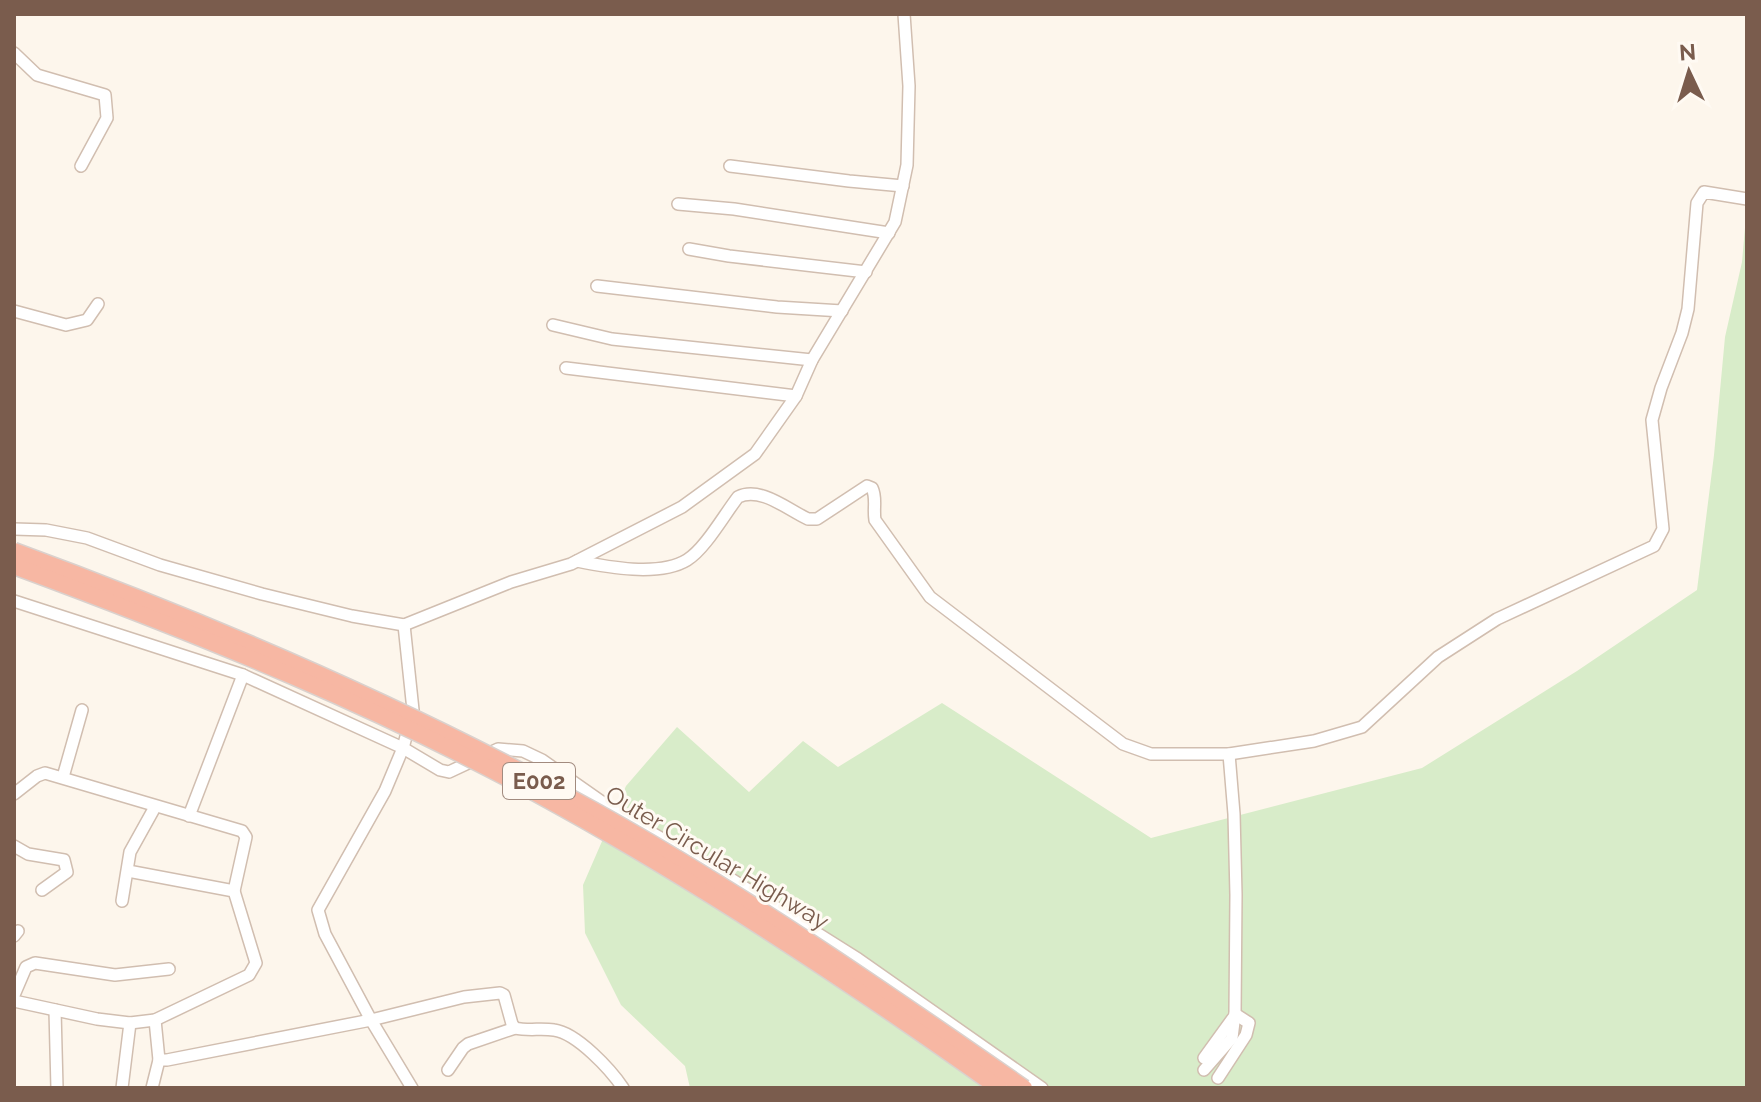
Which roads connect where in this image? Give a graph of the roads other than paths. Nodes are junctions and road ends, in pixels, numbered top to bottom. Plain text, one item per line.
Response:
1 (904, 14) edge
2 (14, 53) edge
3 (81, 166) dead end
4 (730, 166) dead end
5 (903, 186) junction
6 (1747, 199) edge
7 (678, 204) dead end
8 (889, 233) junction
9 (689, 249) dead end
10 (866, 272) junction
11 (597, 286) dead end
12 (98, 304) dead end
13 (14, 311) edge
14 (842, 311) junction
15 (553, 325) dead end
16 (812, 360) junction
17 (566, 368) dead end
18 (796, 396) junction
19 (14, 529) edge
20 (14, 551) edge
21 (577, 561) junction
22 (14, 566) edge
23 (14, 601) edge
24 (404, 625) junction
25 (243, 675) junction
26 (82, 710) dead end
27 (403, 748) junction
28 (1229, 754) junction
29 (63, 777) junction
30 (14, 794) edge
31 (155, 807) junction
32 (189, 816) junction
33 (14, 846) edge
34 (128, 871) junction
35 (42, 890) dead end
36 (234, 891) junction
37 (122, 901) dead end
38 (169, 969) dead end
39 (14, 998) edge
40 (55, 1010) junction
41 (1235, 1014) junction
42 (155, 1020) junction
43 (371, 1020) junction
44 (130, 1023) junction
45 (515, 1028) junction
46 (159, 1060) junction
47 (1204, 1064) dead end
48 (448, 1070) dead end
49 (1218, 1078) dead end
50 (57, 1088) edge
51 (122, 1088) edge
52 (152, 1088) edge
53 (412, 1088) edge
54 (623, 1088) edge
55 (999, 1088) edge
56 (1024, 1088) edge
57 (1042, 1088) edge

1 - 5 street
2 - 3 street
4 - 5 street
5 - 8 street
6 - 28 street
7 - 8 street
8 - 10 street
9 - 10 street
10 - 14 street
11 - 14 street
12 - 13 street
14 - 16 street
15 - 16 street
16 - 18 street
17 - 18 street
18 - 21 street
19 - 24 street
20 - 56 highway, Outer Circular Highway / E002, bridge
21 - 24 street
21 - 28 street
22 - 55 highway, Outer Circular Highway / E002, bridge
23 - 25 street
24 - 27 street
25 - 27 street
25 - 32 street
26 - 29 street
27 - 43 street
27 - 57 street
28 - 41 street
29 - 30 street
29 - 31 street
31 - 32 street
31 - 34 street
32 - 36 street
33 - 35 street
34 - 36 street
34 - 37 street
36 - 42 street
38 - 39 street
39 - 40 street
40 - 44 street
40 - 50 street
41 - 47 street
41 - 49 street
42 - 44 street
42 - 46 street
43 - 45 street
43 - 46 street
43 - 53 street
44 - 51 street
45 - 48 street
45 - 54 street
46 - 52 street

